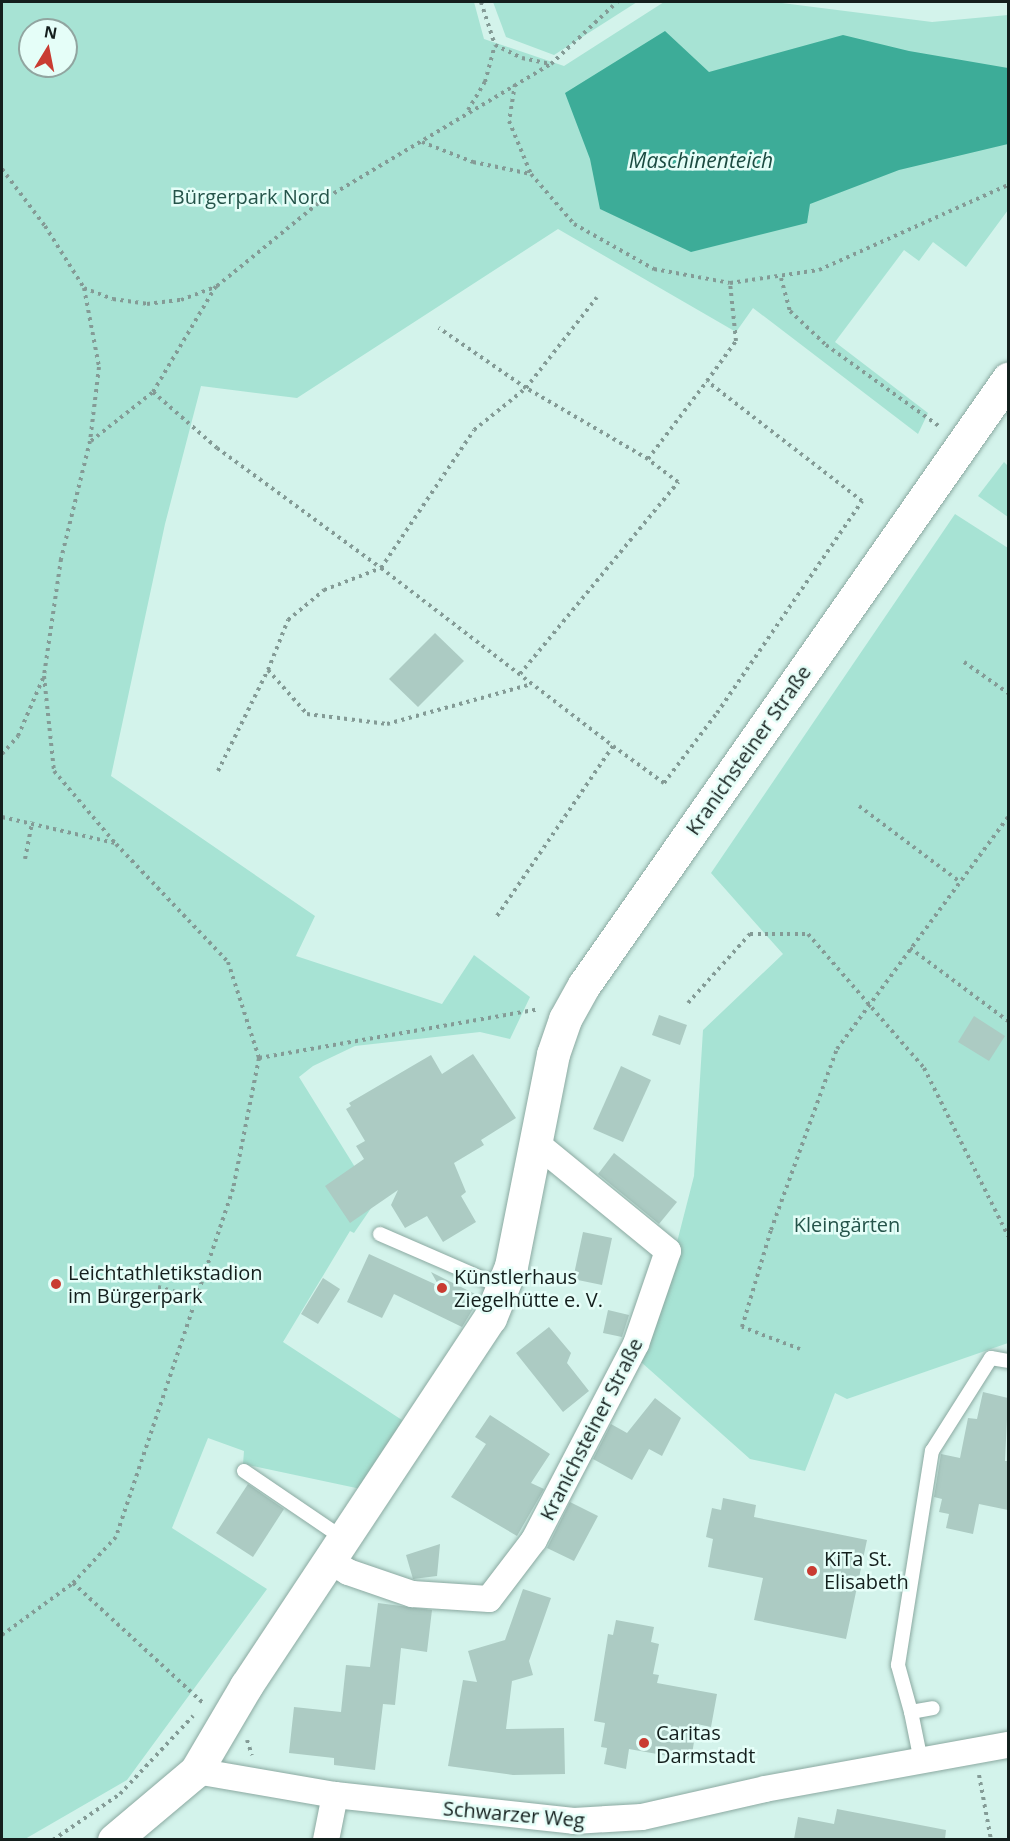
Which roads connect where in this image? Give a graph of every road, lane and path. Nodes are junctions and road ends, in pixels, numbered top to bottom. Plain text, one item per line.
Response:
1 (481, 2) edge
2 (617, 2) edge
3 (495, 45) junction
4 (551, 64) junction
5 (516, 84) junction
6 (468, 110) junction
7 (421, 142) junction
8 (2, 169) edge
9 (531, 174) junction
10 (1008, 185) edge
11 (781, 278) junction
12 (730, 283) junction
13 (217, 286) junction
14 (84, 288) junction
15 (597, 297) dead end
16 (439, 328) dead end
17 (1008, 379) edge
18 (707, 381) junction
19 (526, 388) junction
20 (153, 392) junction
21 (944, 431) dead end
22 (90, 441) junction
23 (648, 459) junction
24 (381, 568) junction
25 (963, 662) dead end
26 (268, 670) junction
27 (520, 674) junction
28 (44, 676) junction
29 (533, 683) junction
30 (1008, 693) edge
31 (613, 746) junction
32 (2, 754) edge
33 (218, 771) dead end
34 (859, 806) dead end
35 (2, 817) edge
36 (1008, 817) edge
37 (32, 822) junction
38 (116, 844) junction
39 (25, 860) dead end
40 (959, 881) junction
41 (497, 916) dead end
42 (910, 948) junction
43 (688, 1003) dead end
44 (870, 1004) junction
45 (547, 1007) dead end
46 (1008, 1022) edge
47 (259, 1058) junction
48 (536, 1143) junction
49 (380, 1234) dead end
50 (1008, 1236) edge
51 (158, 1287) dead end
52 (504, 1288) junction
53 (196, 1298) junction
54 (800, 1349) dead end
55 (1008, 1361) edge
56 (244, 1471) dead end
57 (337, 1550) junction
58 (74, 1583) junction
59 (2, 1635) edge
60 (933, 1708) dead end
61 (911, 1712) junction
62 (246, 1733) dead end
63 (1008, 1745) edge
64 (244, 1750) dead end
65 (921, 1761) junction
66 (195, 1771) junction
67 (978, 1771) dead end
68 (334, 1795) junction
69 (640, 1828) edge
70 (53, 1839) edge
71 (114, 1839) edge
72 (326, 1839) edge
73 (991, 1839) edge

1 - 3 path
2 - 4 path
3 - 4 path
3 - 6 path
4 - 5 path
5 - 6 path
5 - 9 path
6 - 7 path
7 - 9 path
7 - 13 path
8 - 14 path
9 - 12 path
10 - 11 path
11 - 12 path
11 - 21 path
12 - 18 path
13 - 14 path
13 - 20 path
14 - 22 path
15 - 19 path
16 - 19 path
17 - 48 main road, Kranichsteiner Straße
18 - 23 path
18 - 31 path
19 - 23 path
19 - 24 path
20 - 22 path
20 - 24 path
22 - 28 path
23 - 27 path
24 - 26 path
24 - 27 path
25 - 30 path
26 - 29 path
26 - 33 path
27 - 29 path
28 - 32 path
28 - 38 path
29 - 31 path
31 - 41 path
34 - 40 path
35 - 37 path
36 - 40 path
37 - 38 path
37 - 39 path
38 - 47 path
40 - 42 path
42 - 44 path
42 - 46 path
43 - 44 path
44 - 50 path
44 - 54 path
45 - 47 path
47 - 53 path
48 - 52 main road, Kranichsteiner Straße
48 - 57 street, Kranichsteiner Straße
49 - 52 lane
51 - 53 path
52 - 57 main road, Kranichsteiner Straße
53 - 58 path
55 - 61 lane
56 - 57 lane
57 - 66 main road, Kranichsteiner Straße
58 - 59 path
58 - 70 path
60 - 61 lane
61 - 65 lane
62 - 64 path
63 - 65 street, Schwarzer Weg
65 - 69 street, Schwarzer Weg
66 - 68 street, Schwarzer Weg
66 - 71 main road, Kranichsteiner Straße
67 - 73 path
68 - 69 street, Schwarzer Weg
68 - 72 street

